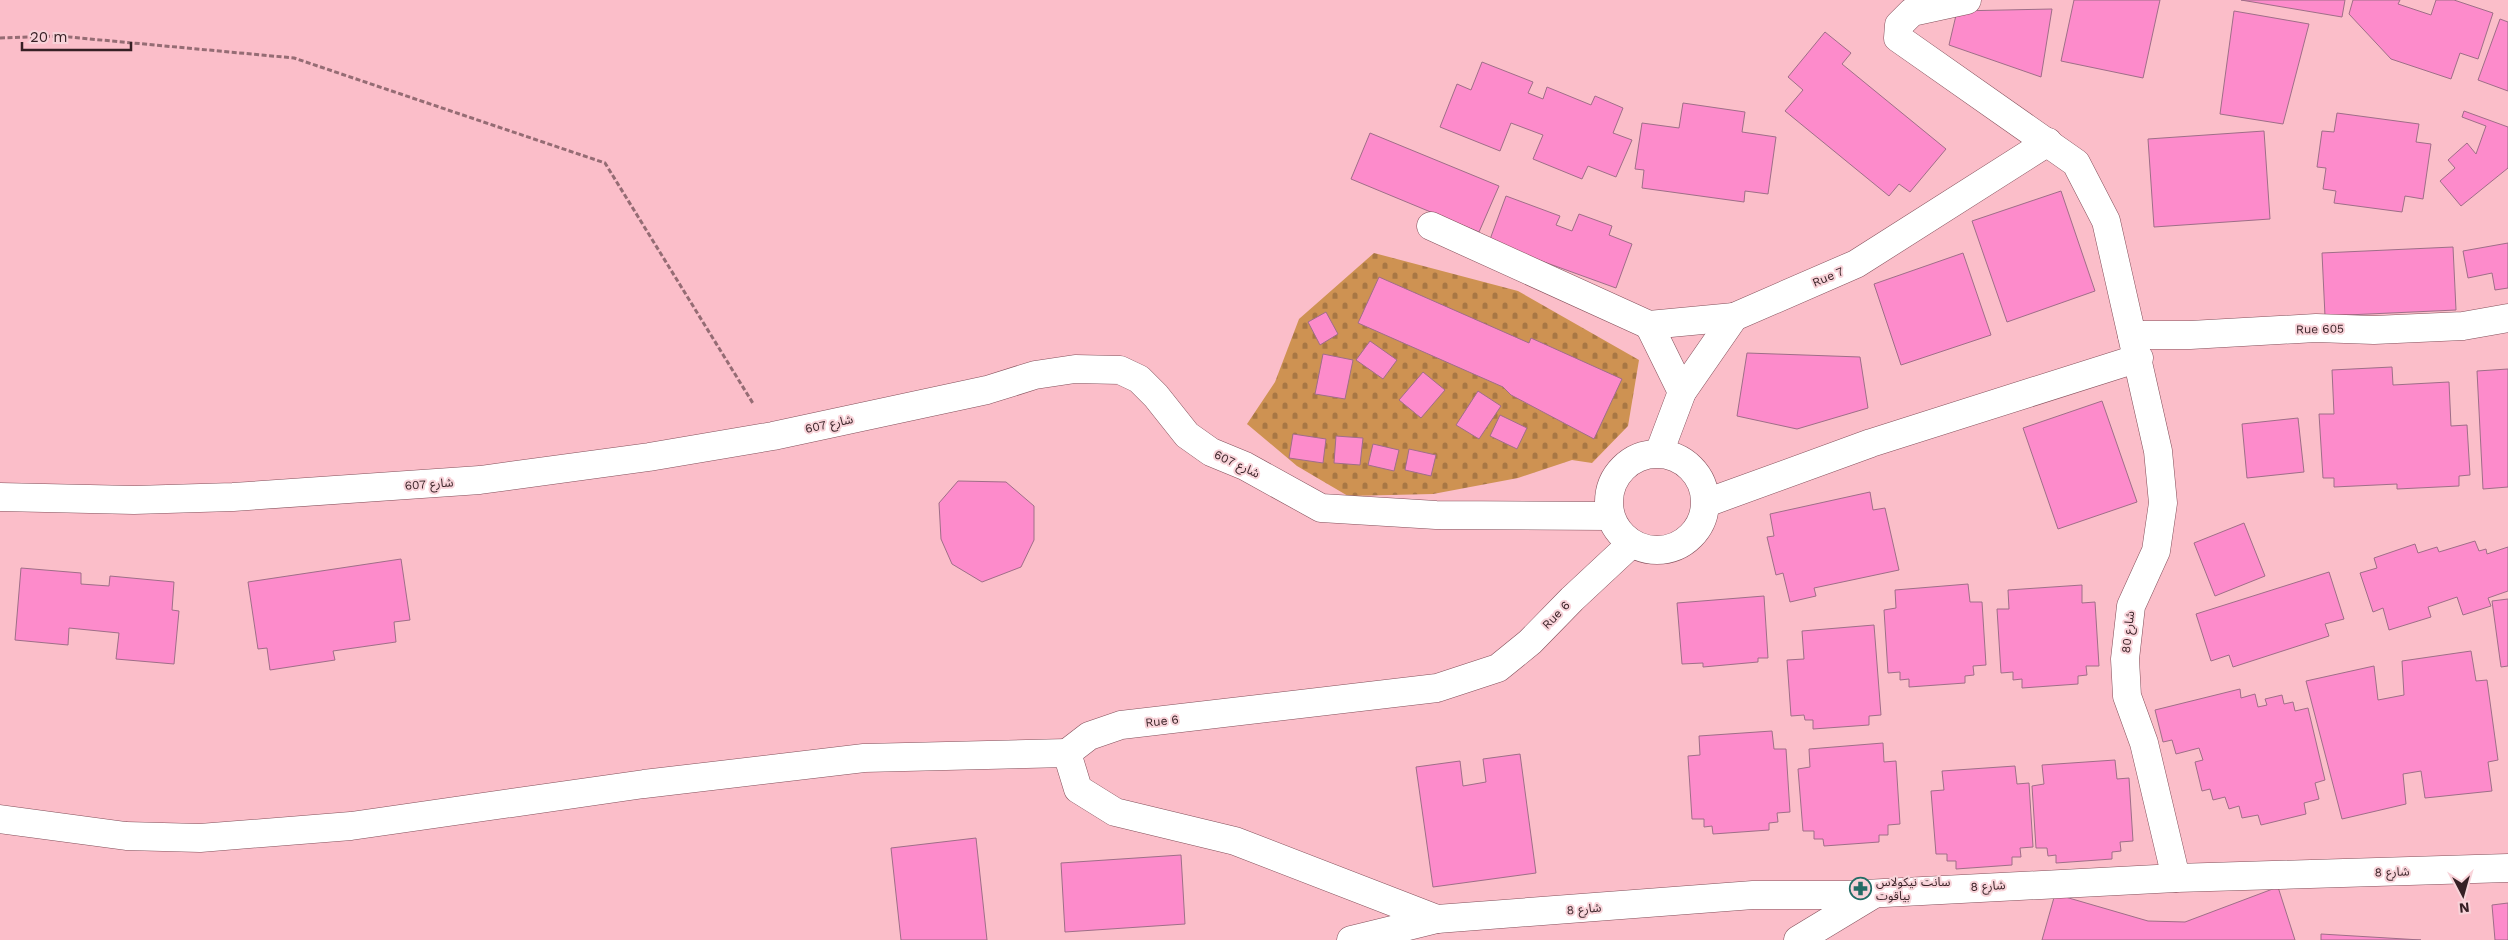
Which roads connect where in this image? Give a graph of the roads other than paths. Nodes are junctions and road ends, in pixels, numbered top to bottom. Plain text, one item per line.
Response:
1 (1967, 0) edge
2 (2048, 142) junction
3 (1431, 226) dead end
4 (1734, 317) junction
5 (2508, 318) edge
6 (1649, 325) junction
7 (2135, 347) junction
8 (1682, 392) junction
9 (1659, 453) junction
10 (0, 497) edge
11 (1706, 503) junction
12 (1610, 516) junction
13 (1632, 544) junction
14 (1067, 753) junction
15 (0, 819) edge
16 (2508, 868) edge
17 (2176, 878) junction
18 (1877, 891) junction
19 (1436, 919) junction
20 (1351, 940) edge
21 (1798, 940) edge

1 - 2 street, شارع 80
2 - 4 street, Rue 7
2 - 7 street, شارع 80
3 - 6 street
4 - 6 street
4 - 8 street
5 - 7 street, Rue 605
6 - 8 street
7 - 11 street, Rue 605
7 - 17 street, شارع 80
8 - 9 street
9 - 11 street
9 - 12 street
10 - 12 street, شارع 607
11 - 13 street
12 - 13 street
13 - 14 street, Rue 6
14 - 15 street
14 - 19 street
16 - 17 street, شارع 8
17 - 18 street, شارع 8
18 - 19 street, شارع 8
18 - 21 street
19 - 20 street, شارع 8

